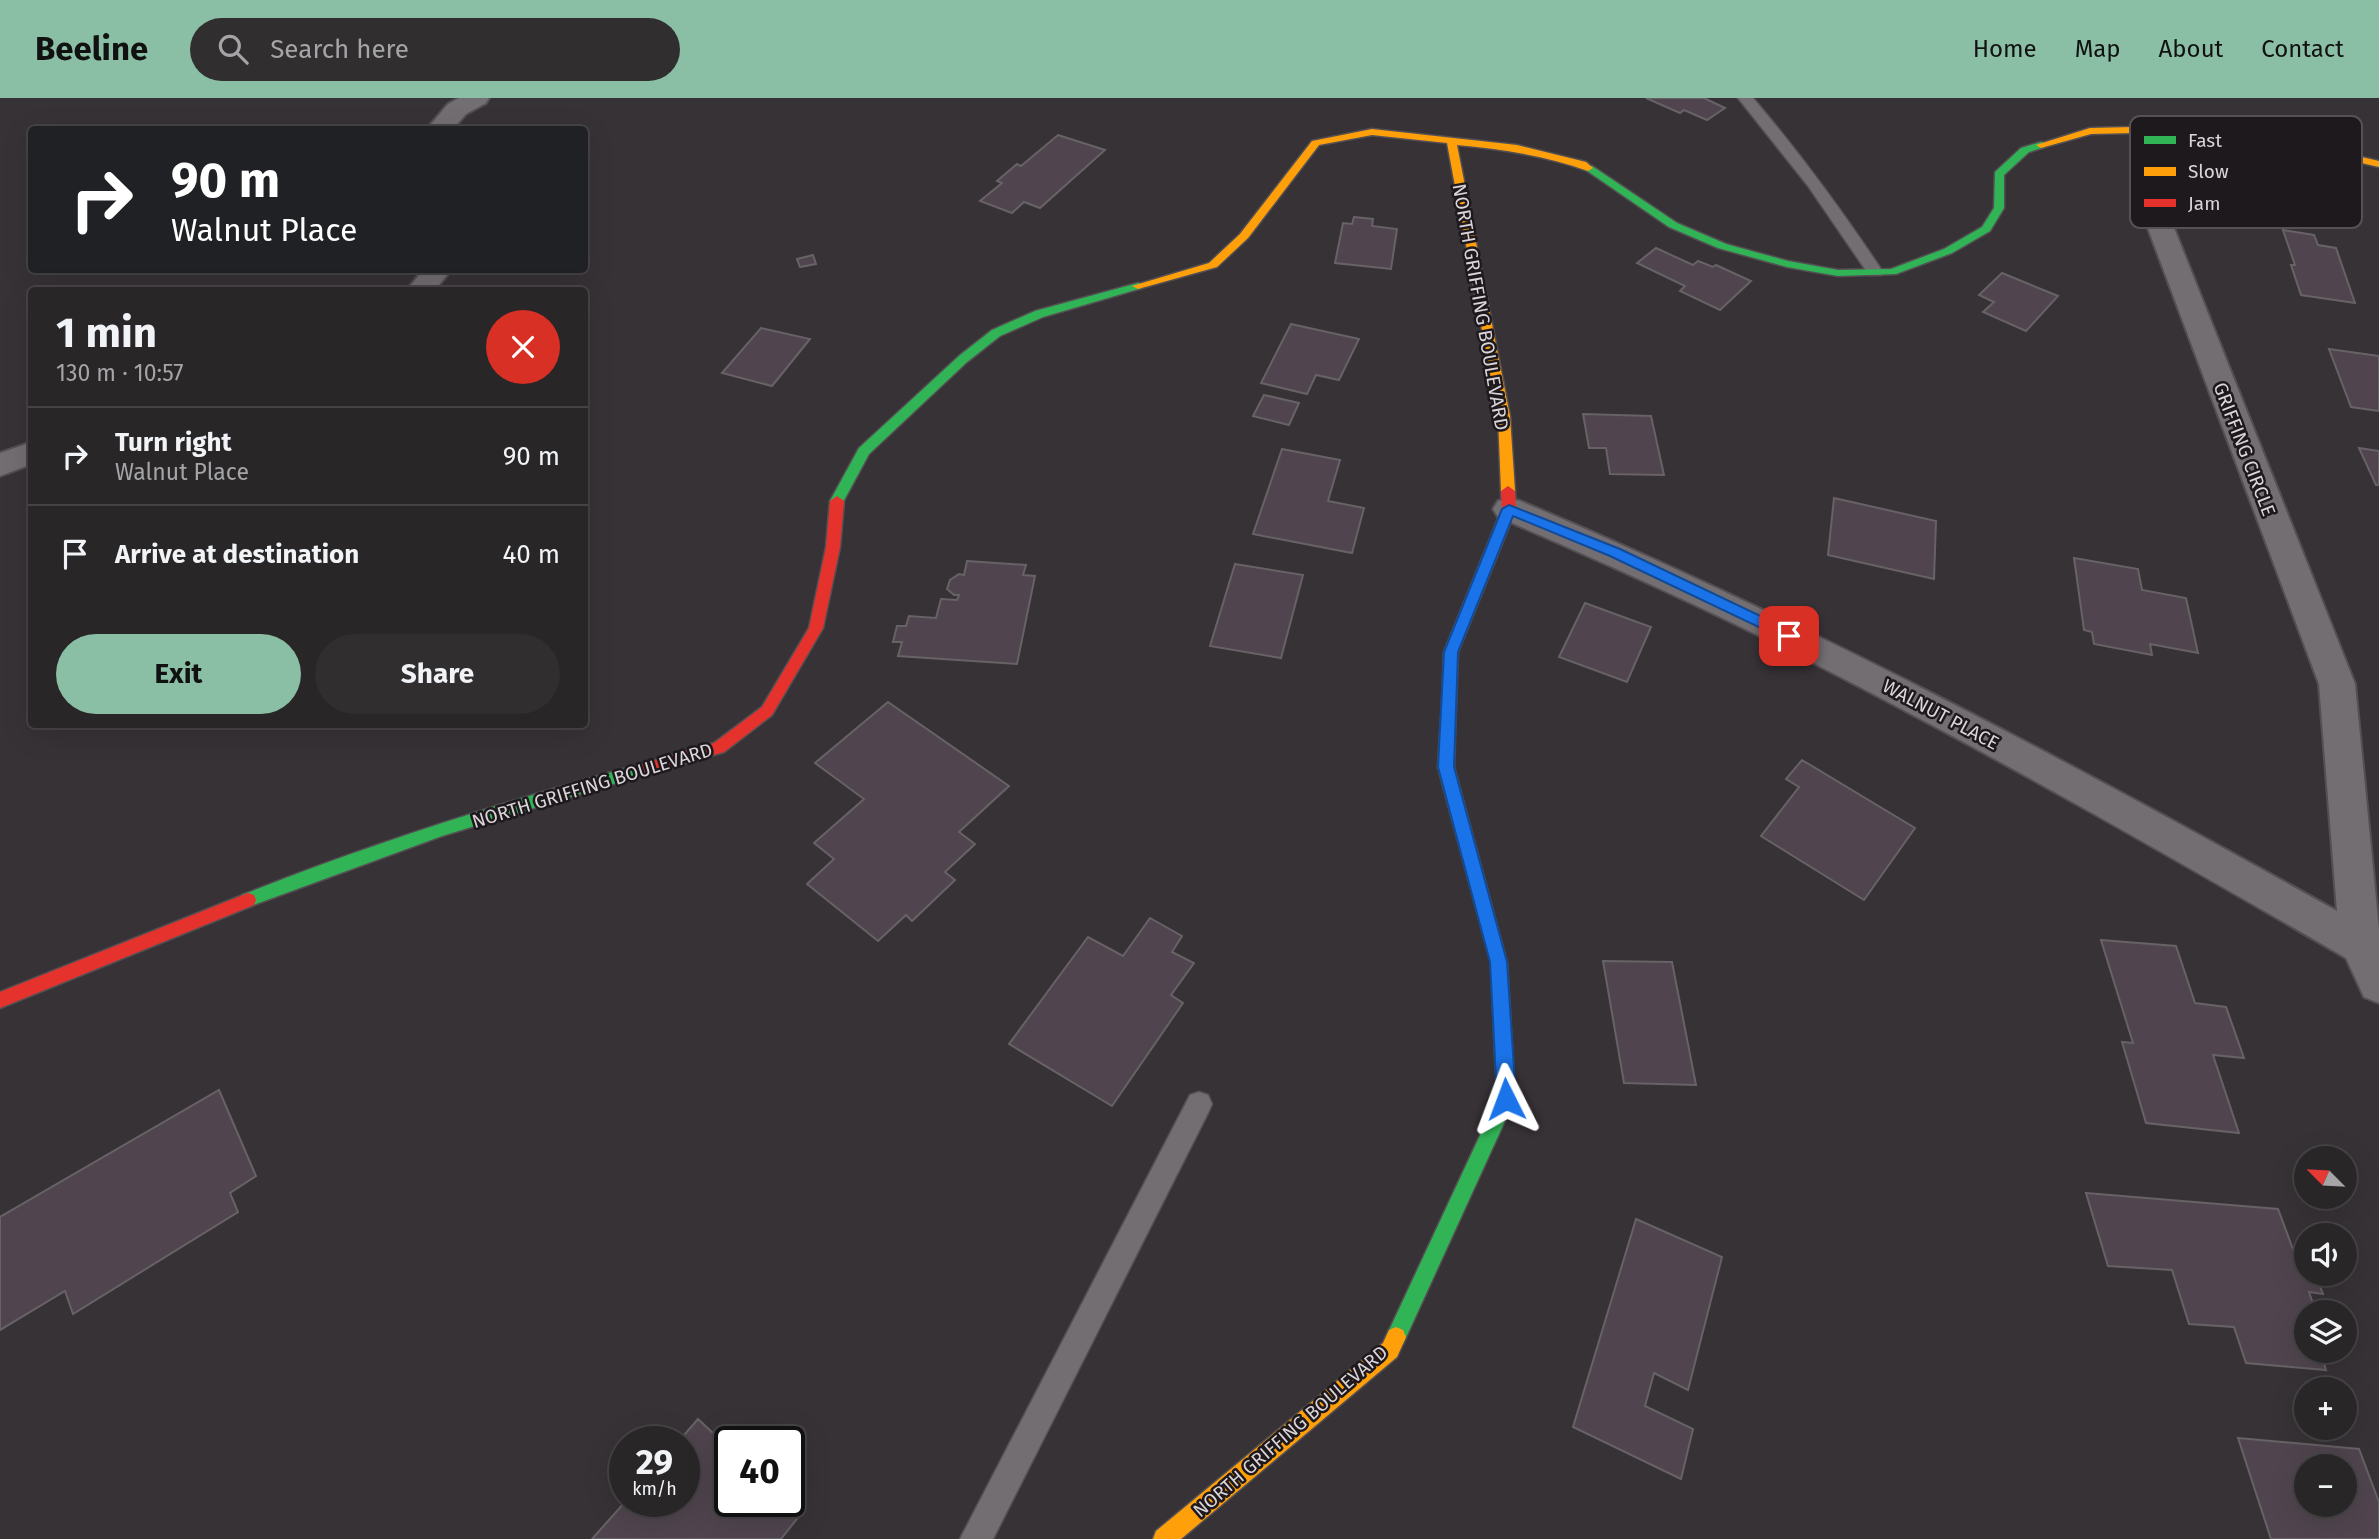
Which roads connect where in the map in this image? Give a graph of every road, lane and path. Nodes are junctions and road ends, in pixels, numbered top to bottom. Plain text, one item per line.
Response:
1 (477, 98) edge
2 (1745, 98) edge
3 (442, 126) edge
4 (2130, 130) edge
5 (1452, 143) junction
6 (2160, 228) edge
7 (1875, 272) junction
8 (435, 273) edge
9 (423, 287) edge
10 (28, 454) edge
11 (0, 464) edge
12 (1509, 509) junction
13 (2360, 945) junction
14 (2379, 984) edge
15 (0, 1000) edge
16 (1199, 1104) dead end
17 (976, 1539) edge
18 (1164, 1539) edge

1 - 3 street
2 - 7 lane
4 - 7 street, NORTH GRIFFING BOULEVARD
5 - 7 street, NORTH GRIFFING BOULEVARD
5 - 12 street, NORTH GRIFFING BOULEVARD
5 - 15 street, NORTH GRIFFING BOULEVARD
6 - 13 street, GRIFFING CIRCLE
8 - 9 street
10 - 11 street
12 - 13 street, WALNUT PLACE
12 - 18 street, NORTH GRIFFING BOULEVARD
13 - 14 street
16 - 17 lane

